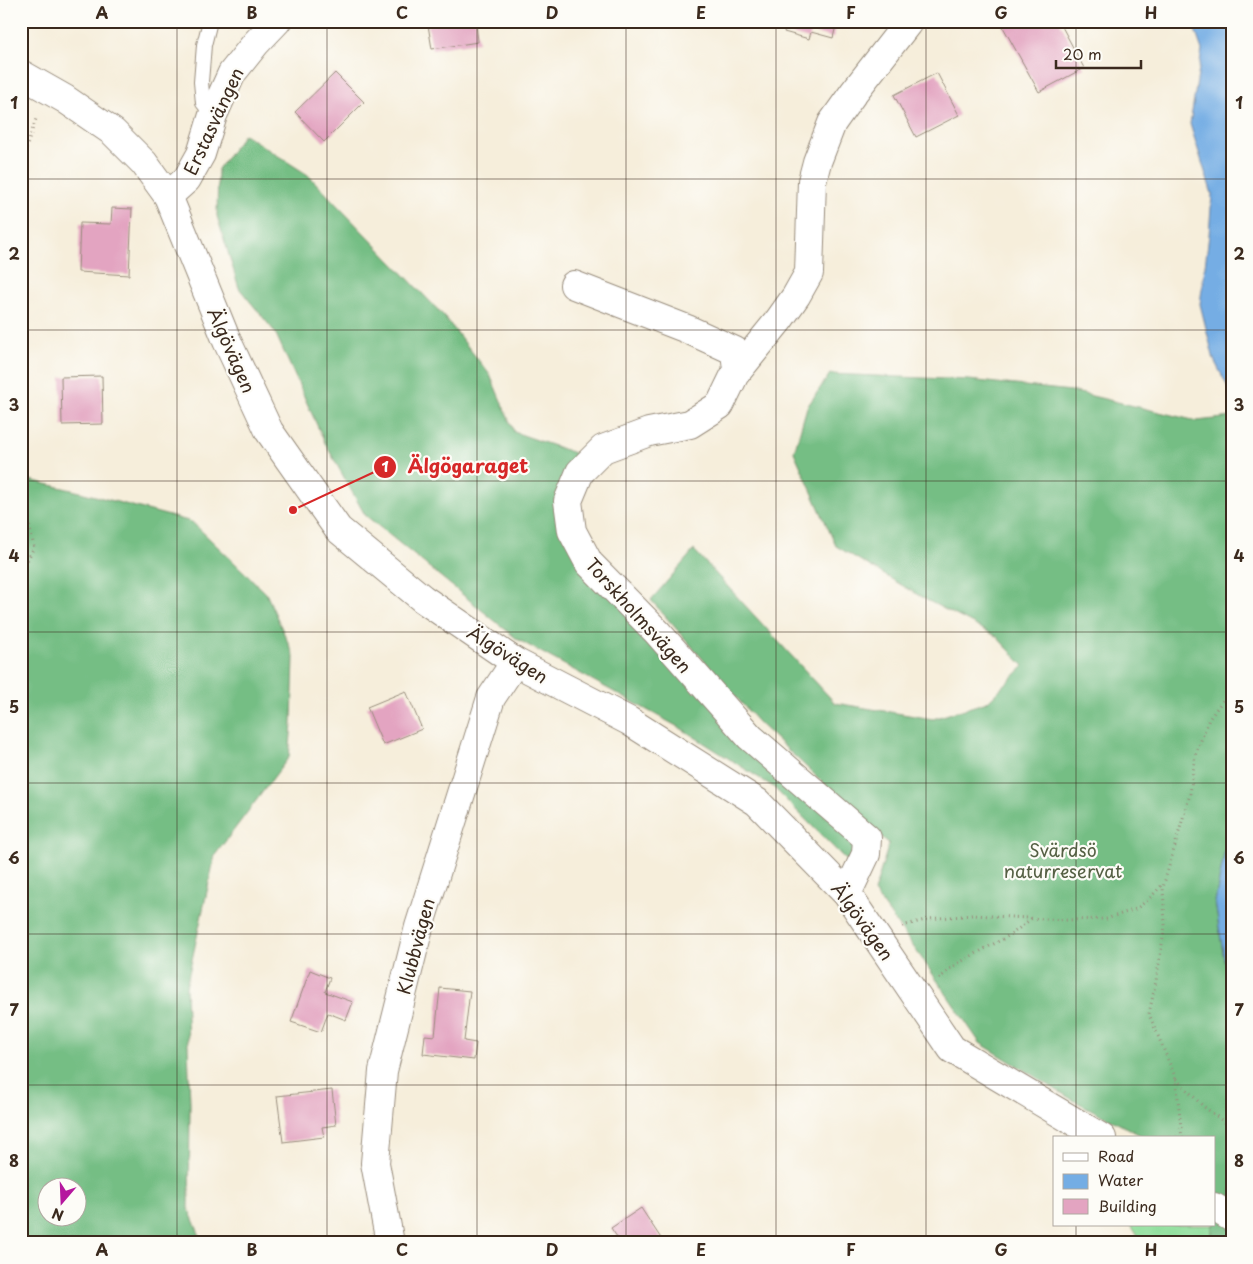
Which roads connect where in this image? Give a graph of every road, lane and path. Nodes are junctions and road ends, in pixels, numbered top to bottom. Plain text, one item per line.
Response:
1 (210, 21) edge
2 (277, 21) edge
3 (908, 21) edge
4 (21, 74) edge
5 (49, 90) junction
6 (213, 115) junction
7 (21, 163) edge
8 (168, 196) junction
9 (574, 285) dead end
10 (736, 374) junction
11 (21, 487) edge
12 (21, 573) edge
13 (515, 662) junction
14 (1232, 688) edge
15 (1165, 881) junction
16 (847, 894) junction
17 (1032, 918) junction
18 (873, 933) junction
19 (922, 1004) junction
20 (1176, 1079) junction
21 (1232, 1128) edge
22 (1099, 1136) edge
23 (1182, 1136) edge
24 (1216, 1208) edge
25 (1232, 1218) edge
26 (390, 1243) edge

1 - 6 lane
2 - 6 street, Erstasvängen
3 - 10 street
4 - 5 street, Älgövägen
5 - 7 path
5 - 8 street, Älgövägen
6 - 8 street, Erstasvängen
8 - 13 street, Älgövägen
9 - 10 street
10 - 16 street, Torskholmsvägen
11 - 12 path
13 - 16 street, Älgövägen
13 - 26 street, Klubbvägen
14 - 15 path
15 - 17 path
15 - 20 path
16 - 18 street, Älgövägen
17 - 18 path
17 - 19 path
18 - 19 street, Älgövägen
19 - 22 street, Älgövägen
20 - 21 path
20 - 23 path
24 - 25 street

